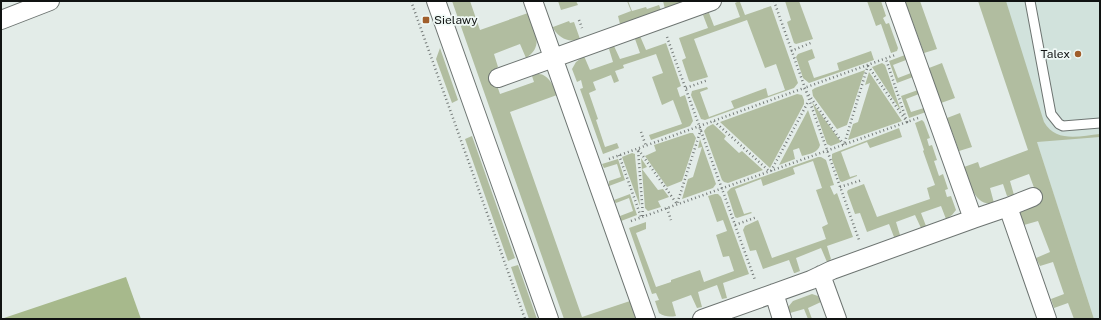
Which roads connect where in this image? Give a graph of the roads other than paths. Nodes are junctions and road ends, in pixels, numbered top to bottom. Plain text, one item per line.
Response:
1 (50, 1) edge
2 (436, 1) edge
3 (534, 1) edge
4 (712, 1) edge
5 (895, 1) edge
6 (1030, 1) edge
7 (1, 20) edge
8 (553, 58) junction
9 (498, 78) dead end
10 (1100, 123) edge
11 (1033, 197) dead end
12 (1008, 207) junction
13 (973, 219) junction
14 (821, 275) junction
15 (767, 296) junction
16 (549, 319) edge
17 (646, 319) edge
18 (702, 319) edge
19 (782, 319) edge
20 (837, 319) edge
21 (1047, 319) edge

1 - 7 street
2 - 16 street
3 - 8 street
4 - 8 street
5 - 13 street
6 - 10 lane
8 - 9 street
8 - 17 street
11 - 12 street
12 - 13 street
12 - 21 street
13 - 14 street
14 - 15 street
14 - 20 street
15 - 18 street
15 - 19 street

